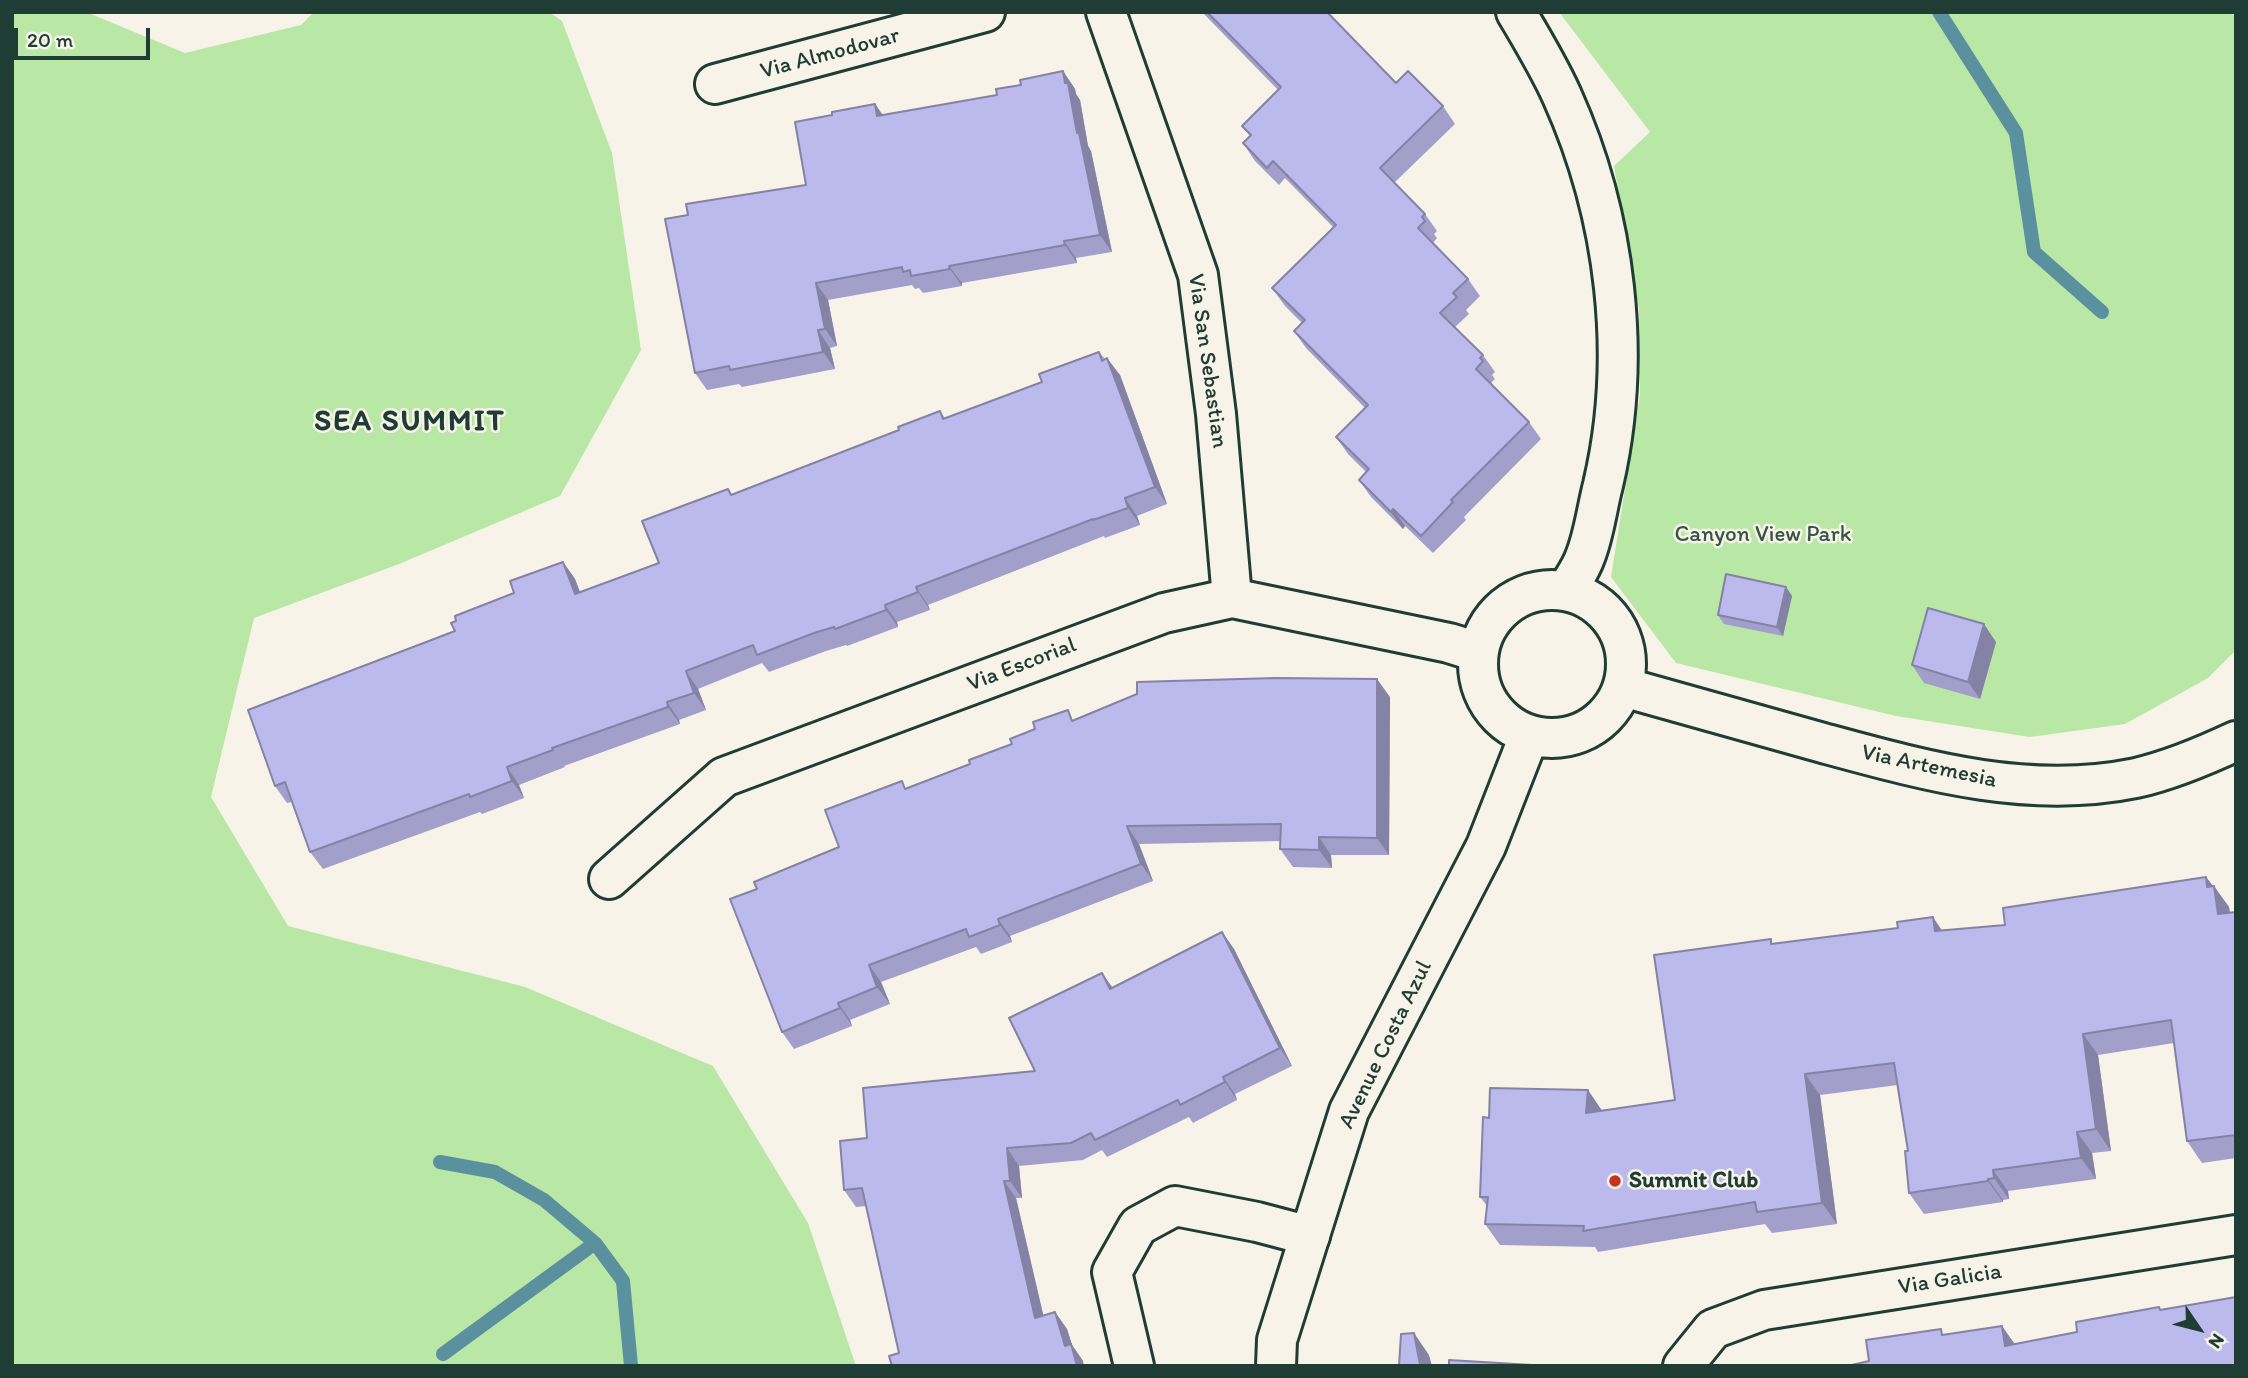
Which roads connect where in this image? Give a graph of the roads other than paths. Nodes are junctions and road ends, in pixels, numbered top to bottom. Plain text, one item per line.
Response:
1 (985, 12) edge
2 (1106, 12) edge
3 (1516, 12) edge
4 (715, 85) dead end
5 (1567, 590) junction
6 (1232, 598) junction
7 (1478, 652) junction
8 (1623, 687) junction
9 (1529, 736) junction
10 (2236, 741) edge
11 (609, 879) dead end
12 (2236, 1235) edge
13 (1310, 1236) junction
14 (1134, 1366) edge
15 (1276, 1366) edge
16 (1684, 1366) edge

1 - 4 street, Via Almodovar
2 - 6 street, Via San Sebastian
3 - 5 street
5 - 7 street
5 - 8 street
6 - 7 street, Via Escorial
6 - 11 street, Via Escorial
7 - 9 street
8 - 9 street
8 - 10 street, Via Artemesia
9 - 13 street, Avenue Costa Azul
12 - 16 street, Via Galicia
13 - 14 street
13 - 15 street, Avenue Costa Azul

